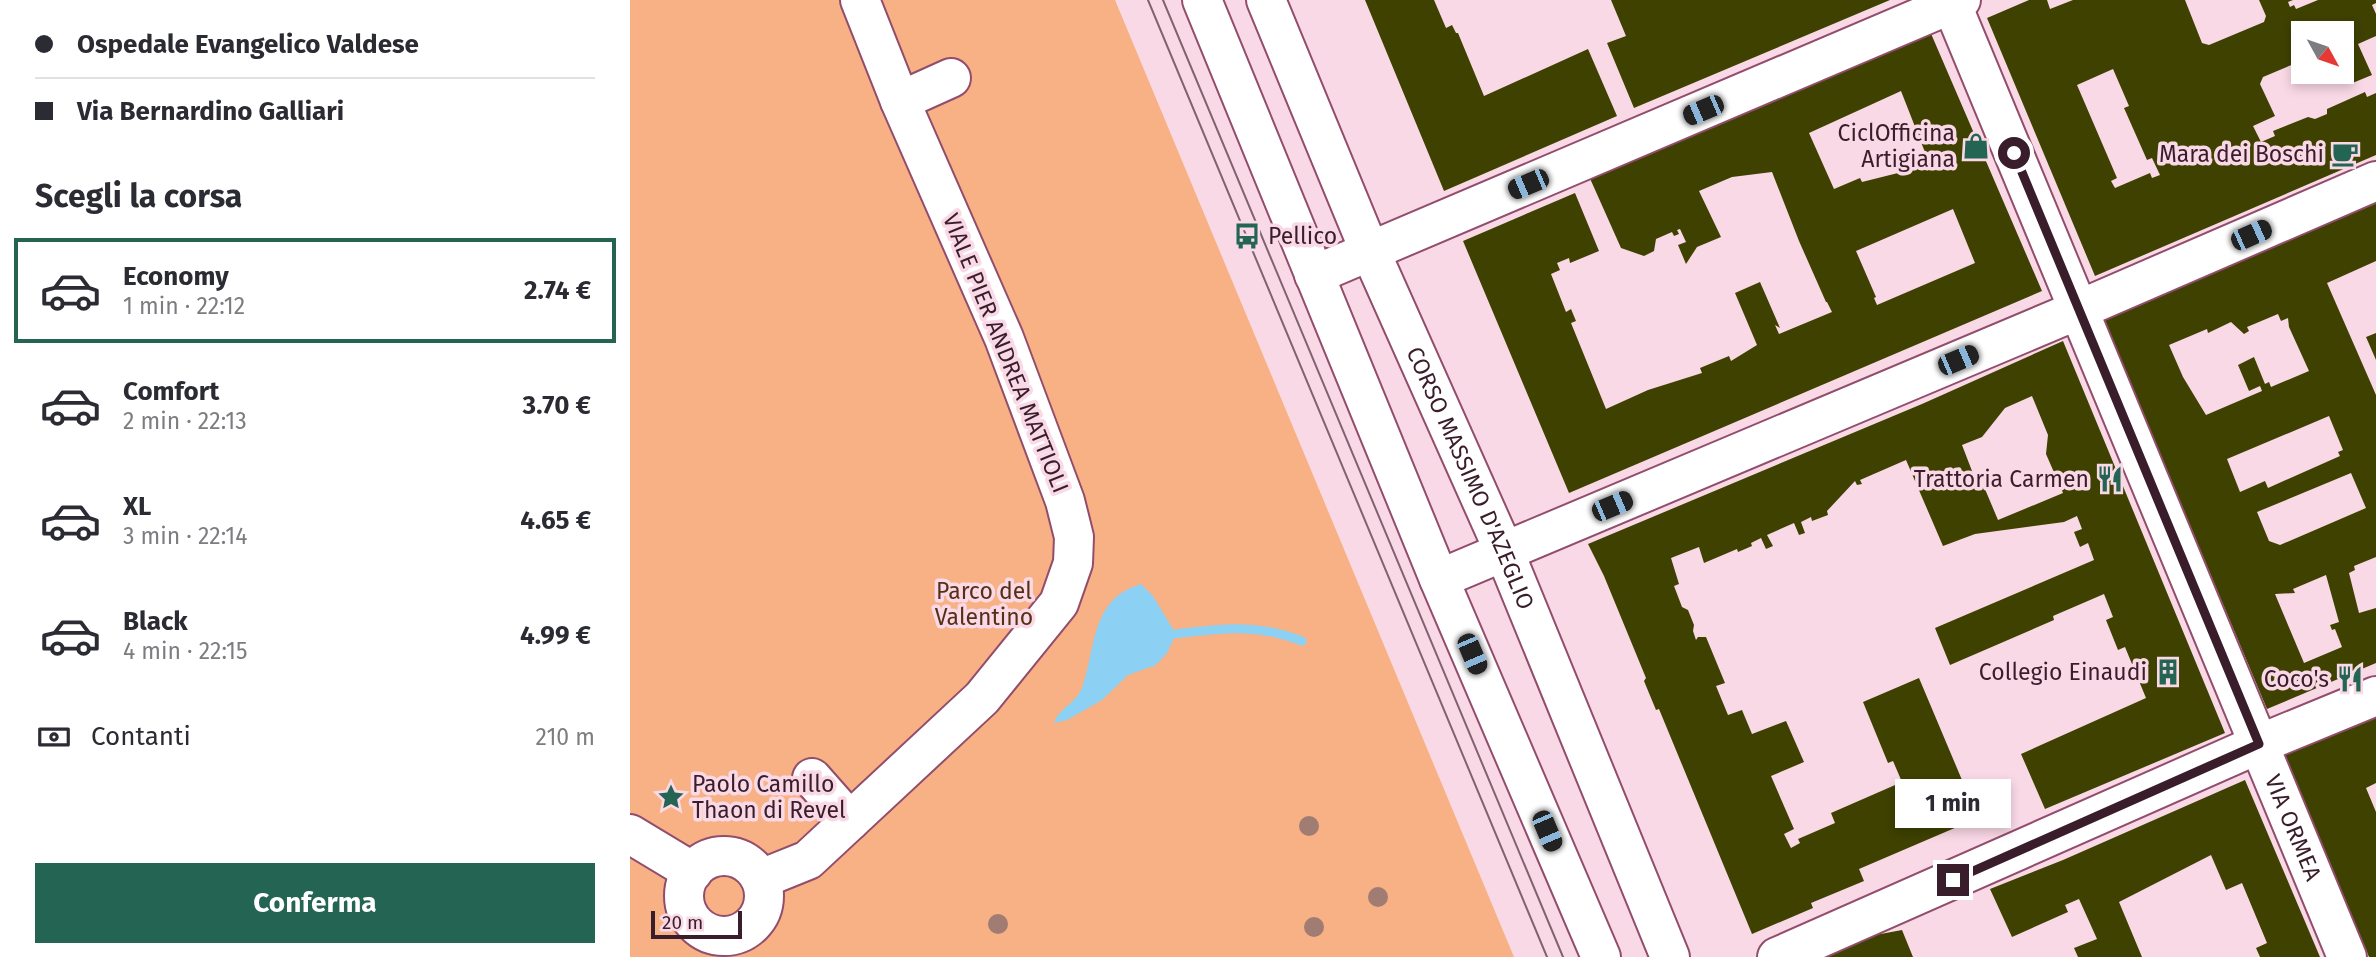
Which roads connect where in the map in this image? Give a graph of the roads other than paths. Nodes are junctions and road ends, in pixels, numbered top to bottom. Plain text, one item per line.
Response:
1 (860, 0) edge
2 (1202, 0) edge
3 (1266, 0) edge
4 (1954, 1) edge
5 (951, 78) dead end
6 (900, 101) junction
7 (2376, 181) edge
8 (1369, 251) junction
9 (1314, 275) junction
10 (2078, 310) junction
11 (1504, 551) junction
12 (1440, 579) junction
13 (2376, 695) edge
14 (2259, 744) junction
15 (812, 778) dead end
16 (850, 821) junction
17 (630, 834) edge
18 (693, 872) junction
19 (761, 879) junction
20 (709, 946) edge
21 (1601, 957) edge
22 (1670, 957) edge
23 (1777, 957) edge
24 (2347, 957) edge

1 - 6 street, VIALE PIER ANDREA MATTIOLI
2 - 9 street
3 - 8 street, CORSO MASSIMO D'AZEGLIO
4 - 8 street
4 - 10 street, VIA ORMEA
5 - 6 street
6 - 16 street, VIALE PIER ANDREA MATTIOLI
7 - 10 street
8 - 9 street
8 - 11 street, CORSO MASSIMO D'AZEGLIO
9 - 12 street
10 - 11 street
10 - 14 street, VIA ORMEA
11 - 12 street
11 - 22 street, CORSO MASSIMO D'AZEGLIO
12 - 21 street
13 - 14 street
14 - 23 street
14 - 24 street, VIA ORMEA
15 - 16 street
16 - 19 street, VIALE PIER ANDREA MATTIOLI
17 - 18 street
18 - 19 street
18 - 20 street
19 - 20 street

